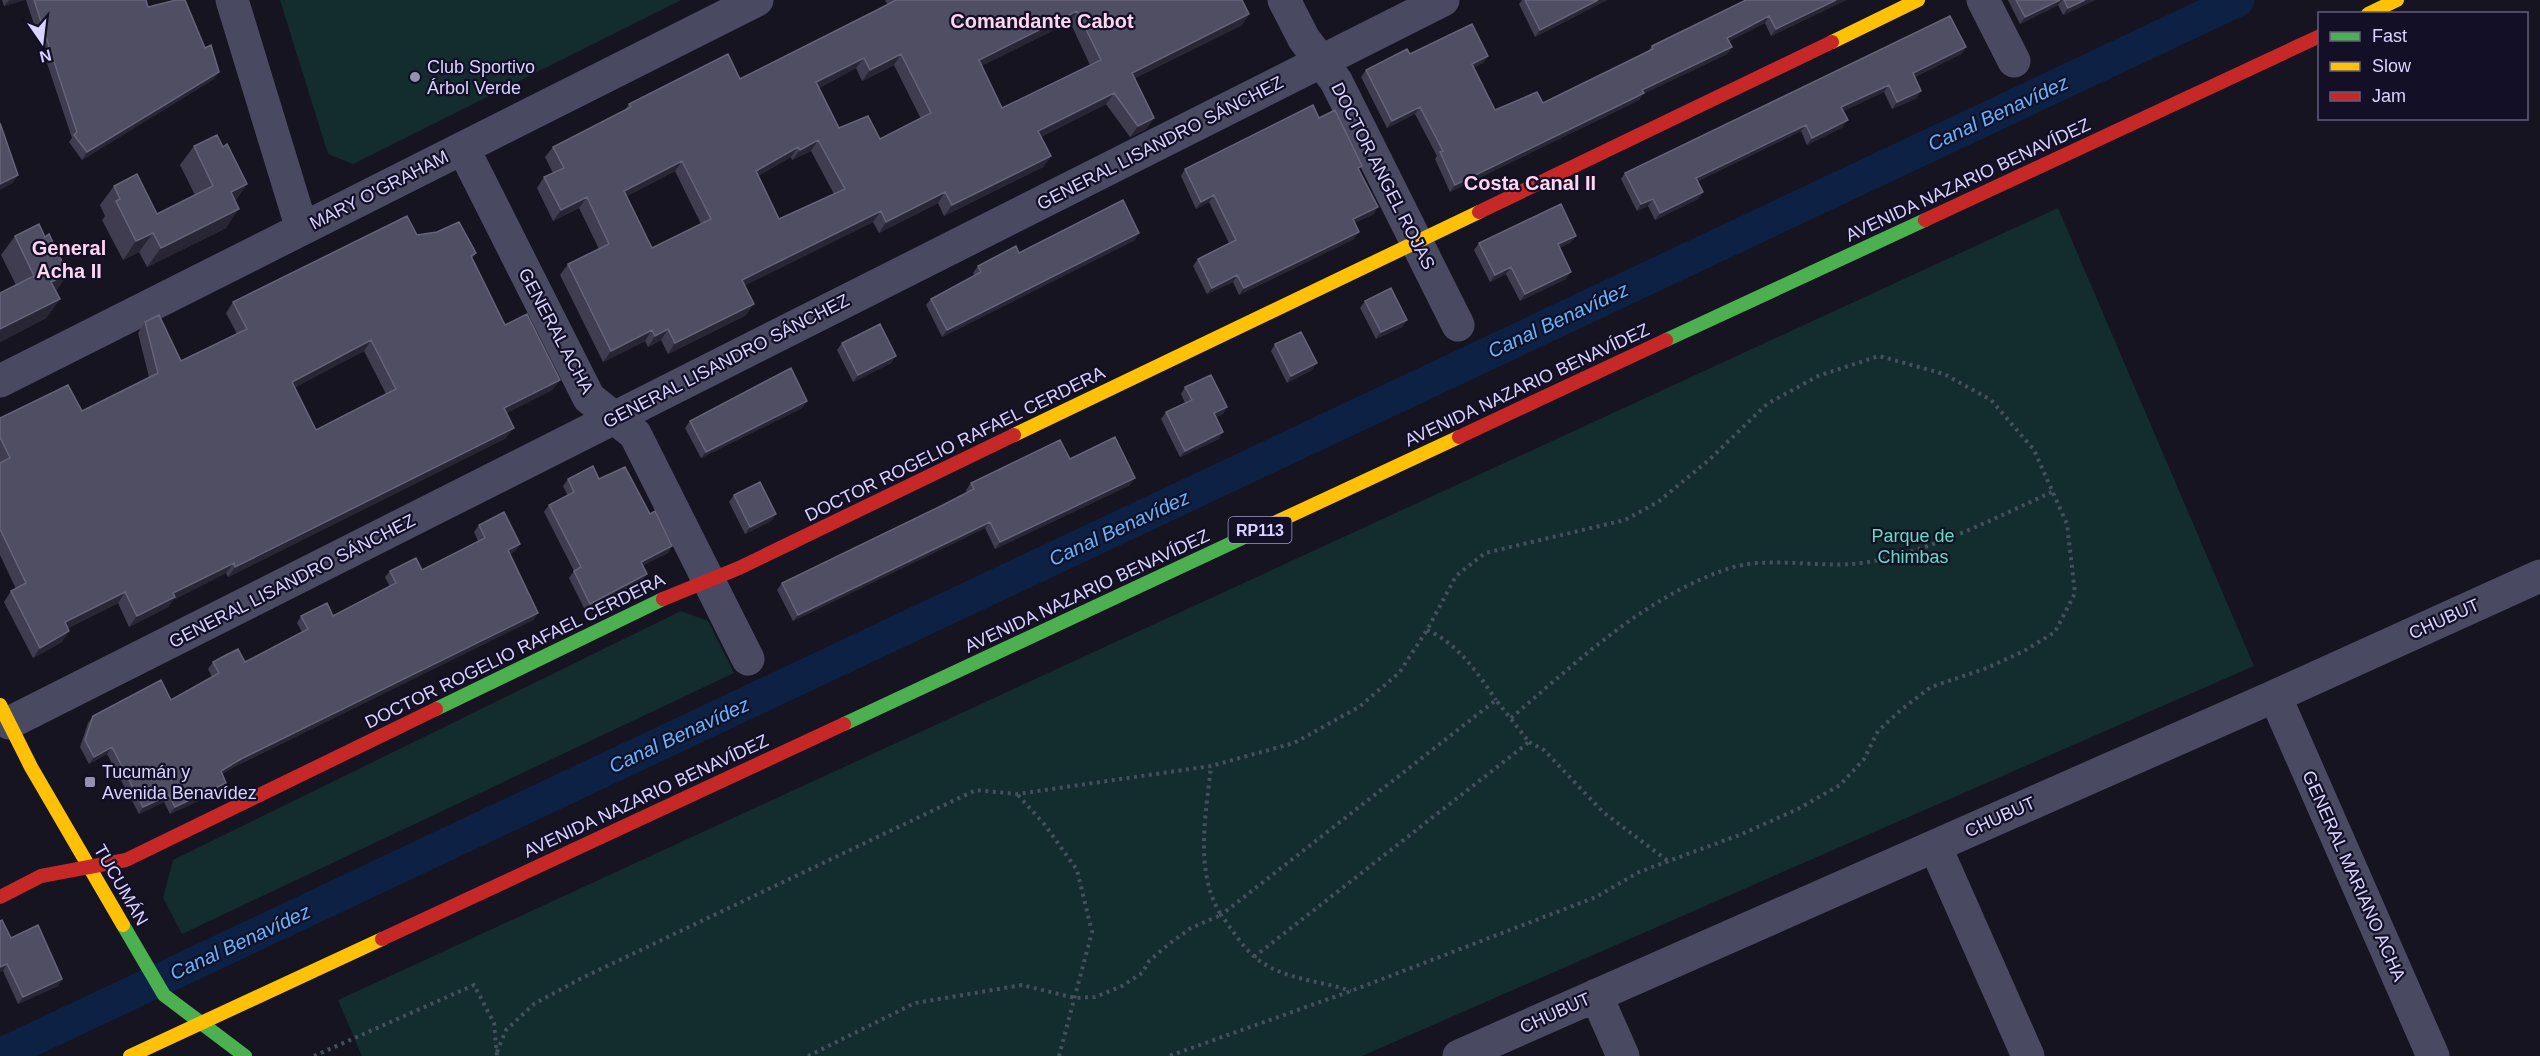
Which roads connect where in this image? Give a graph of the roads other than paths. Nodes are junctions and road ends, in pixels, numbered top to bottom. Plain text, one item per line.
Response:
1 (232, 0) edge
2 (757, 0) edge
3 (1284, 0) edge
4 (1443, 0) edge
5 (1918, 0) edge
6 (1983, 0) edge
7 (2397, 0) edge
8 (2372, 12) edge
9 (2318, 36) edge
10 (2014, 61) dead end
11 (1322, 62) junction
12 (463, 148) junction
13 (302, 229) junction
14 (1416, 242) junction
15 (1458, 325) dead end
16 (0, 381) edge
17 (614, 418) junction
18 (2540, 576) edge
19 (708, 580) junction
20 (748, 659) dead end
21 (2275, 696) junction
22 (5, 714) edge
23 (1935, 846) junction
24 (90, 867) junction
25 (0, 897) edge
26 (1596, 995) junction
27 (201, 1023) junction
28 (130, 1056) edge
29 (244, 1056) edge
30 (1459, 1056) edge
31 (1623, 1056) edge
32 (2028, 1056) edge
33 (2433, 1056) edge

1 - 13 street
2 - 12 street, MARY O'GRAHAM
3 - 11 street, DOCTOR ANGEL ROJAS
4 - 11 street, GENERAL LISANDRO SÁNCHEZ
5 - 14 main road, DOCTOR ROGELIO RAFAEL CERDERA
6 - 10 street
7 - 8 main road
9 - 27 main road, AVENIDA NAZARIO BENAVÍDEZ / RP113
11 - 14 street, DOCTOR ANGEL ROJAS
11 - 17 street, GENERAL LISANDRO SÁNCHEZ
12 - 13 street, MARY O'GRAHAM
12 - 17 street, GENERAL ACHA
13 - 16 street, MARY O'GRAHAM
14 - 15 street, DOCTOR ANGEL ROJAS
14 - 19 main road, DOCTOR ROGELIO RAFAEL CERDERA
17 - 19 street, GENERAL ACHA
17 - 22 street, GENERAL LISANDRO SÁNCHEZ
18 - 21 street, CHUBUT
19 - 20 street, GENERAL ACHA
19 - 24 main road, DOCTOR ROGELIO RAFAEL CERDERA
21 - 23 street, CHUBUT
21 - 33 street, GENERAL MARIANO ACHA
22 - 24 main road, TUCUMÁN
23 - 26 street, CHUBUT
23 - 32 street
24 - 25 main road, DOCTOR ROGELIO RAFAEL CERDERA
24 - 27 main road, TUCUMÁN
26 - 30 street, CHUBUT
26 - 31 street
27 - 28 main road, AVENIDA NAZARIO BENAVÍDEZ / RP113
27 - 29 main road, TUCUMÁN

